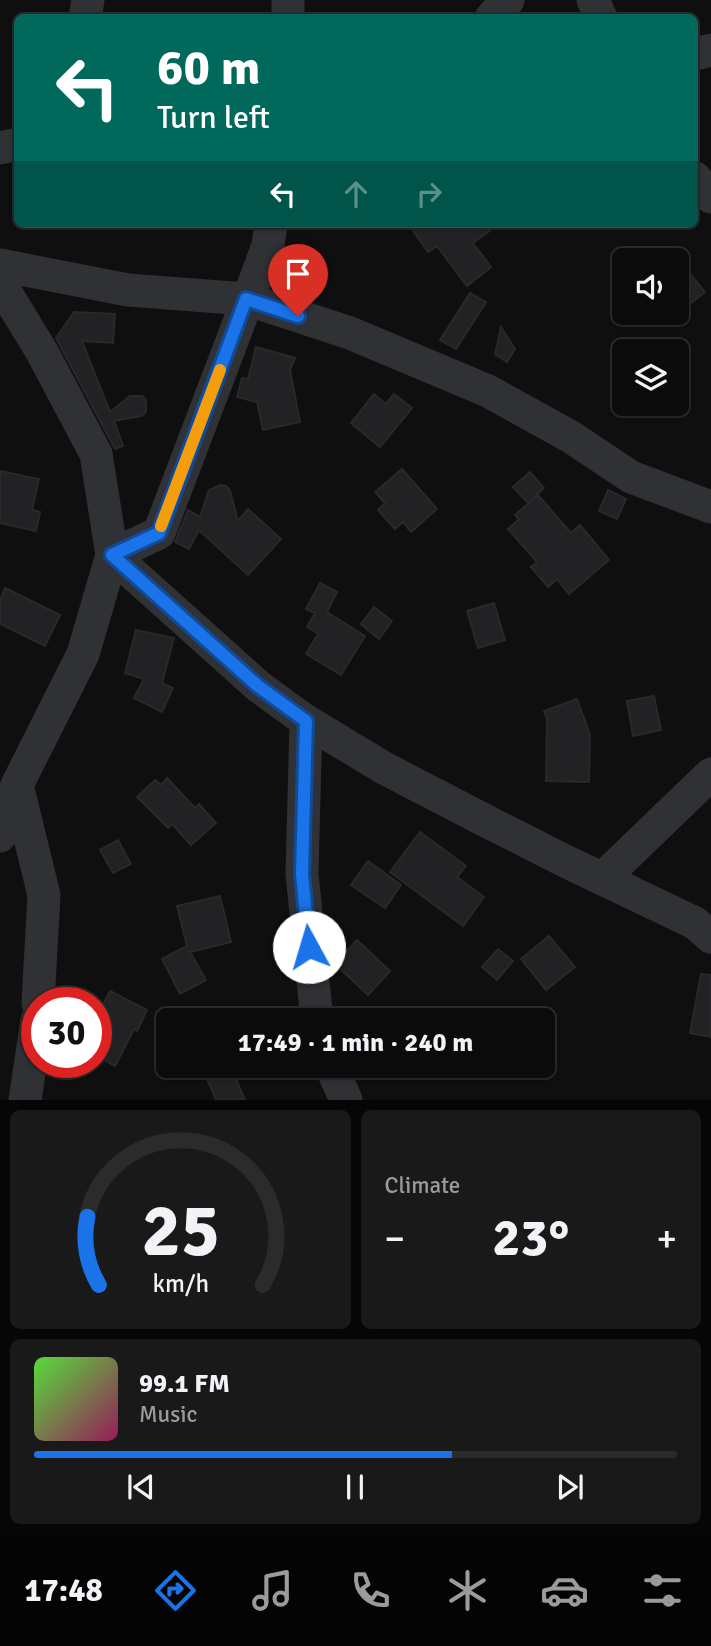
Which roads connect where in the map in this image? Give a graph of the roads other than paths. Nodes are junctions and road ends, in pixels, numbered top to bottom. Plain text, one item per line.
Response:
1 (508, 0) edge
2 (495, 14) edge
3 (698, 182) edge
4 (711, 197) edge
5 (275, 231) edge
6 (0, 265) edge
7 (0, 283) edge
8 (246, 299) junction
9 (711, 507) edge
10 (112, 555) junction
11 (306, 721) junction
12 (711, 774) edge
13 (18, 785) junction
14 (0, 836) edge
15 (602, 879) junction
16 (711, 937) edge
17 (39, 987) edge
18 (316, 1008) edge
19 (28, 1078) edge
20 (336, 1078) edge
21 (25, 1100) edge
22 (346, 1100) edge

1 - 2 street
3 - 4 street
5 - 8 street
6 - 8 street
7 - 10 street
8 - 9 street
8 - 10 street
10 - 11 street
10 - 13 street
11 - 15 street
11 - 18 street
12 - 15 street
13 - 14 street
13 - 17 street
15 - 16 street
19 - 21 street
20 - 22 street

